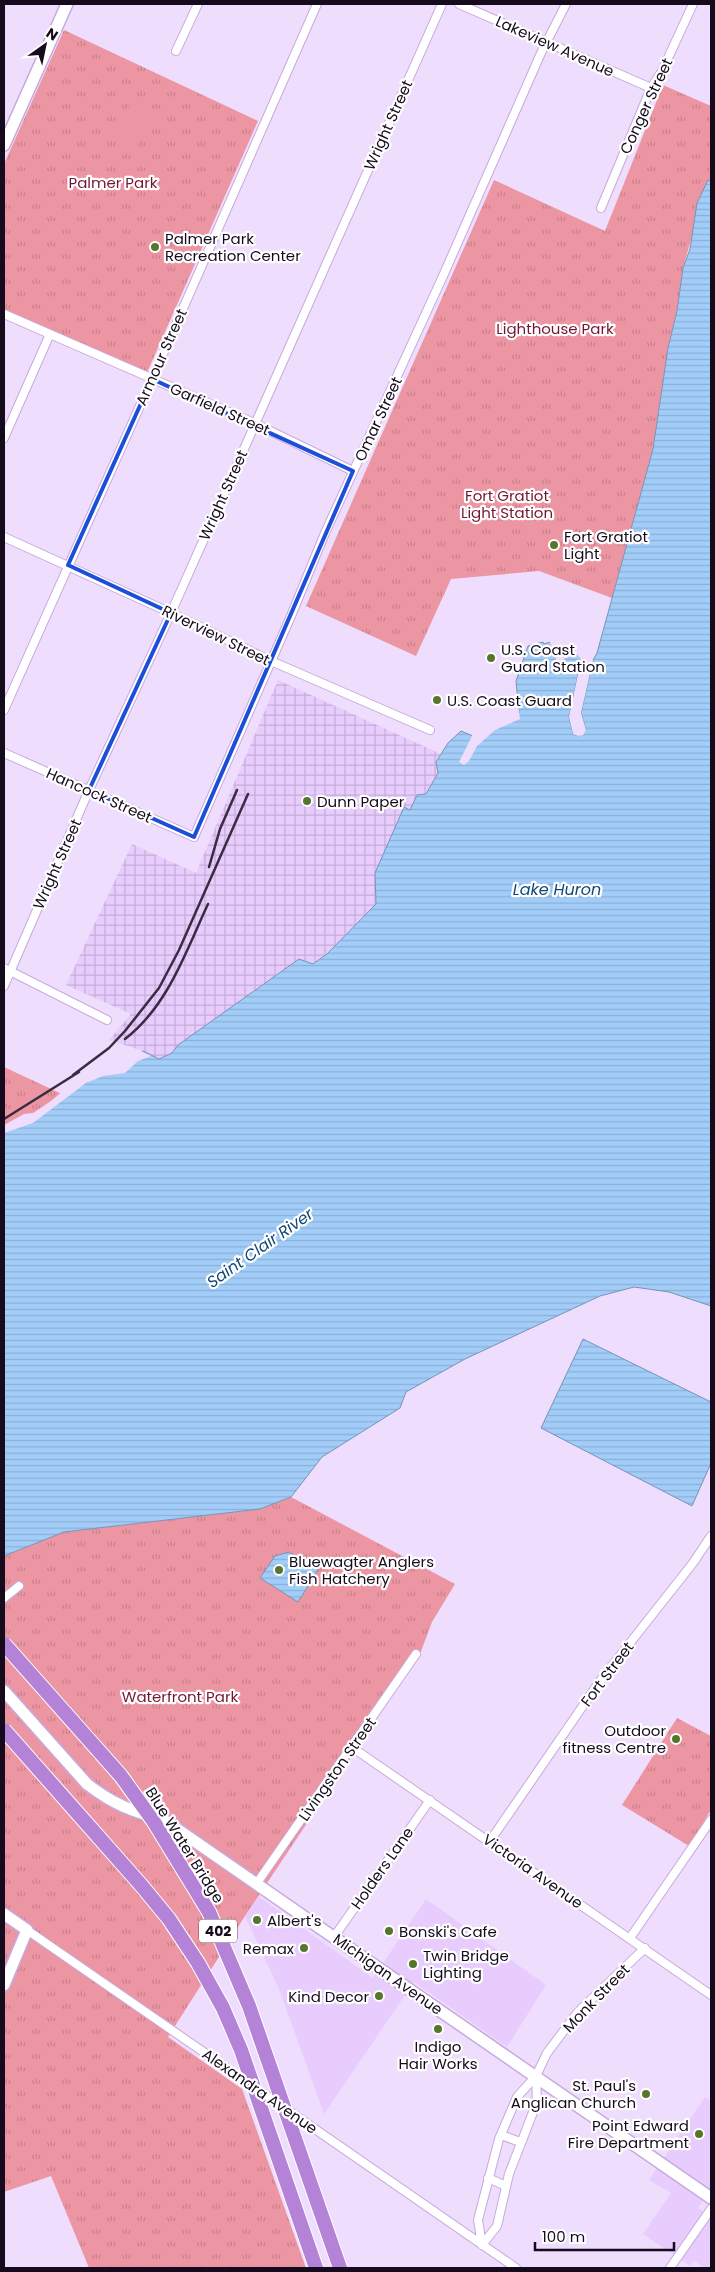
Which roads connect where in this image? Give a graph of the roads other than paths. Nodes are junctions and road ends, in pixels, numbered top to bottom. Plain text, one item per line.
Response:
1 (67, 4) edge
2 (198, 4) edge
3 (316, 4) edge
4 (442, 4) edge
5 (459, 4) edge
6 (566, 4) edge
7 (693, 4) edge
8 (547, 43) junction
9 (176, 51) dead end
10 (651, 88) junction
11 (4, 145) edge
12 (601, 208) dead end
13 (4, 314) edge
14 (50, 334) junction
15 (152, 379) junction
16 (254, 423) junction
17 (4, 438) edge
18 (353, 471) junction
19 (4, 537) edge
20 (68, 564) junction
21 (171, 612) junction
22 (271, 661) junction
23 (4, 710) edge
24 (430, 730) dead end
25 (4, 753) edge
26 (89, 790) junction
27 (194, 837) joint
28 (7, 969) edge
29 (4, 986) edge
30 (107, 1020) dead end
31 (711, 1536) edge
32 (18, 1586) dead end
33 (4, 1598) edge
34 (4, 1644) edge
35 (416, 1654) dead end
36 (4, 1691) edge
37 (4, 1730) edge
38 (353, 1748) junction
39 (430, 1800) junction
40 (711, 1820) edge
41 (490, 1841) junction
42 (257, 1883) junction
43 (4, 1914) edge
44 (27, 1930) junction
45 (334, 1937) junction
46 (630, 1938) junction
47 (644, 1948) junction
48 (4, 1985) edge
49 (711, 1995) edge
50 (536, 2076) junction
51 (501, 2134) junction
52 (520, 2142) junction
53 (488, 2178) junction
54 (506, 2186) junction
55 (711, 2198) edge
56 (711, 2209) edge
57 (482, 2245) junction
58 (316, 2268) edge
59 (340, 2268) edge
60 (516, 2268) edge
61 (670, 2268) edge

1 - 11 street
2 - 9 street
3 - 15 street, Armour Street
4 - 16 street, Wright Street
5 - 8 street, Lakeview Avenue
6 - 8 street, Omar Street
7 - 10 street, Conger Street
8 - 10 street, Lakeview Avenue
8 - 18 street, Omar Street
10 - 12 street, Conger Street
13 - 14 street, Garfield Street
14 - 15 street, Garfield Street
14 - 17 street
15 - 16 street, Garfield Street
15 - 20 street, Armour Street
16 - 18 street, Garfield Street
16 - 21 street, Wright Street
18 - 22 street, Omar Street
19 - 20 street, Riverview Street
20 - 21 street, Riverview Street
20 - 23 street, Armour Street
21 - 22 street, Riverview Street
21 - 26 street, Wright Street
22 - 24 street, Riverview Street
22 - 27 street, Omar Street
25 - 26 street, Hancock Street
26 - 27 street, Hancock Street
26 - 28 street, Wright Street
28 - 29 street, Wright Street
28 - 30 street
31 - 41 street, Fort Street
32 - 33 street
34 - 59 highway, Blue Water Bridge / 402, bridge
35 - 38 street, Livingston Street
36 - 42 street, Michigan Avenue
37 - 58 highway, 402, bridge
38 - 39 street, Victoria Avenue
38 - 42 street, Livingston Street
39 - 41 street, Victoria Avenue
39 - 45 street, Holders Lane
40 - 46 street
41 - 46 street, Victoria Avenue
42 - 45 street, Michigan Avenue
43 - 44 street, Alexandra Avenue
44 - 48 street
44 - 57 street, Alexandra Avenue
45 - 50 street, Michigan Avenue
46 - 47 street, Victoria Avenue
47 - 49 street, Victoria Avenue
47 - 50 street, Monk Street
50 - 51 street, Monk Street
50 - 52 street, Monk Street
50 - 55 street, Michigan Avenue
51 - 52 street
51 - 53 street, Monk Street
52 - 54 street, Monk Street
53 - 54 street
53 - 57 street, Monk Street
54 - 57 street, Monk Street
56 - 61 street
57 - 60 street, Alexandra Avenue

